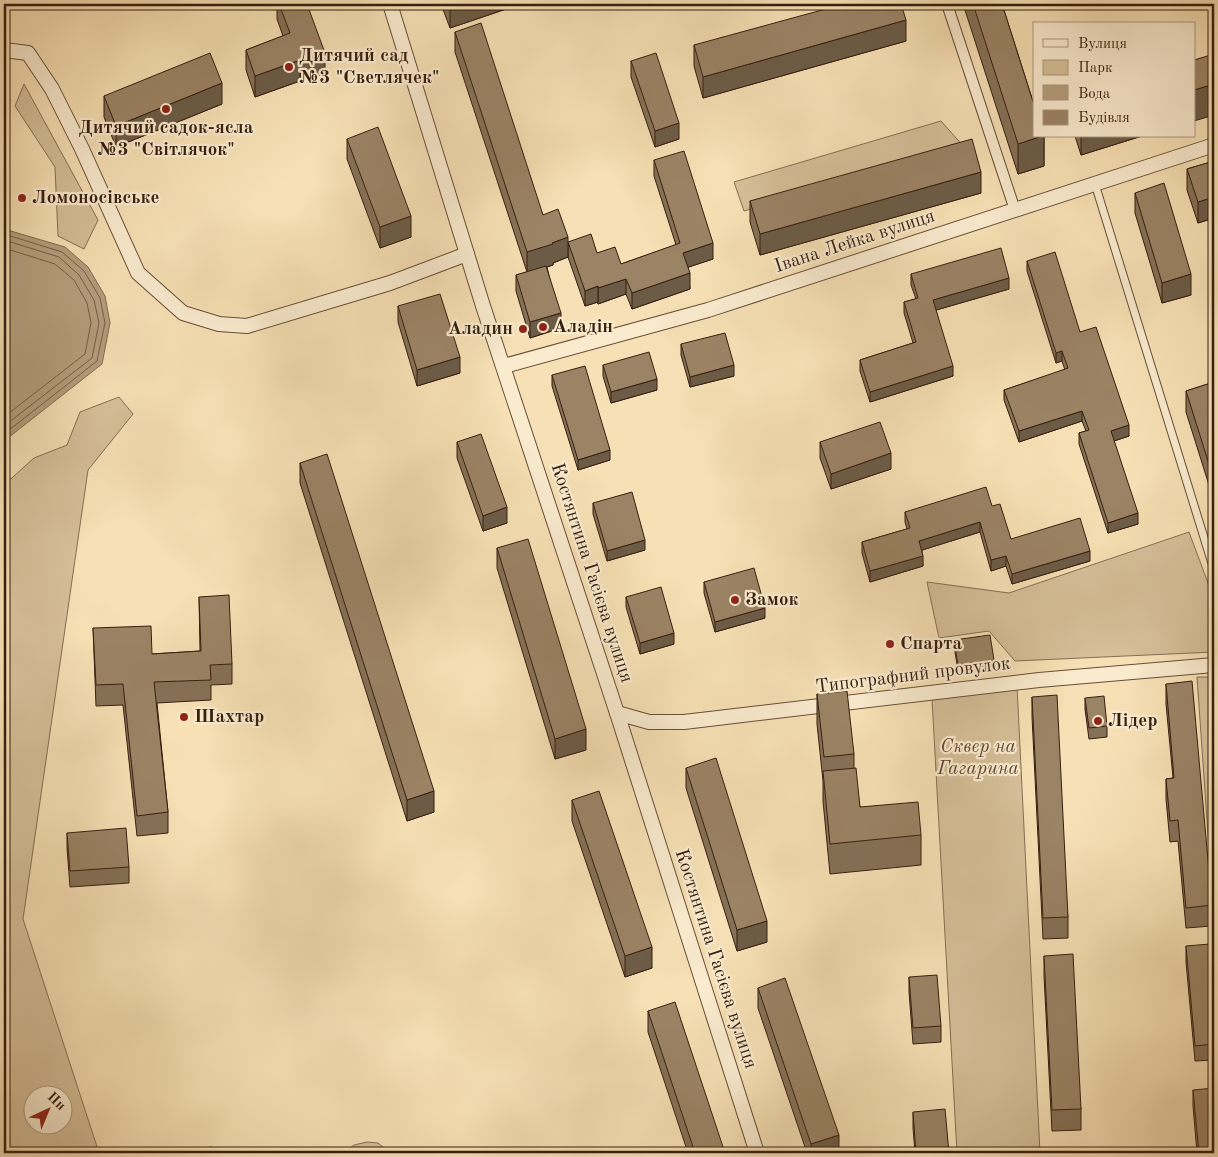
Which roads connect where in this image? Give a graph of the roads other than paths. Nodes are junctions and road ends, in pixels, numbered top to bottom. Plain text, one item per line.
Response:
1 (390, 4) edge
2 (947, 4) edge
3 (4, 50) edge
4 (1214, 145) edge
5 (1095, 184) junction
6 (1015, 210) junction
7 (467, 254) junction
8 (504, 366) junction
9 (1214, 570) edge
10 (1214, 665) edge
11 (617, 713) junction
12 (757, 1153) edge

1 - 7 street, Костянтина Гасієва вулиця
2 - 6 street
3 - 7 street
4 - 5 street, Івана Лейка вулиця
5 - 6 street, Івана Лейка вулиця
5 - 9 lane
6 - 8 street, Івана Лейка вулиця
7 - 8 street, Костянтина Гасієва вулиця
8 - 11 street, Костянтина Гасієва вулиця
10 - 11 street, Типографний провулок
11 - 12 street, Костянтина Гасієва вулиця

